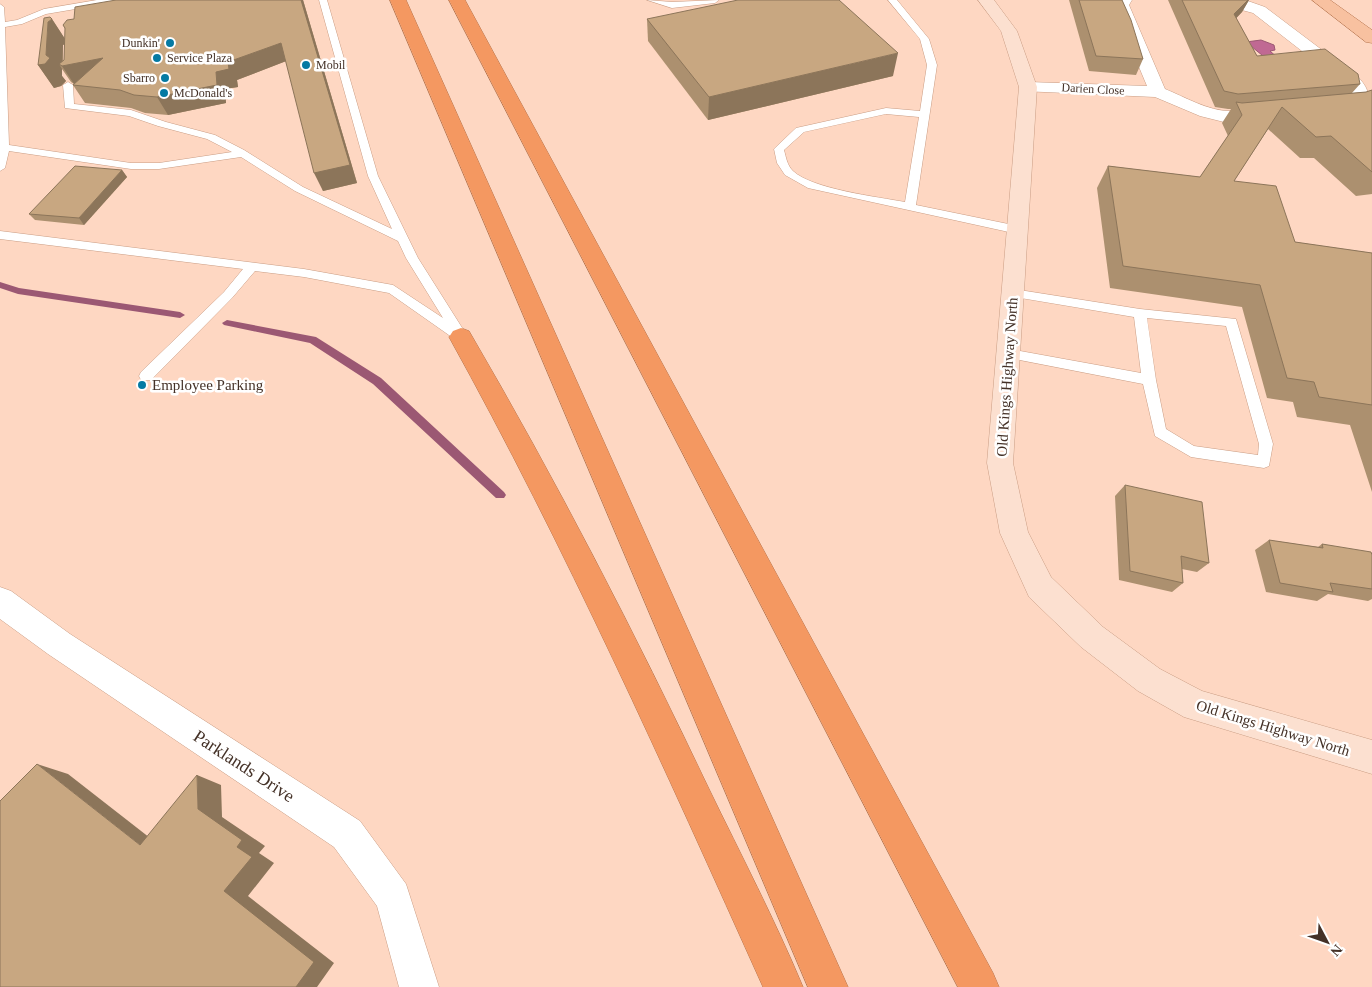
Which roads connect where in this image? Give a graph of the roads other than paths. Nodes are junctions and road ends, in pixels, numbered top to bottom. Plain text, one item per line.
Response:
1 (111, 0) edge
2 (323, 0) edge
3 (398, 0) edge
4 (457, 0) edge
5 (651, 0) edge
6 (715, 0) edge
7 (892, 0) edge
8 (986, 0) edge
9 (1124, 0) edge
10 (1222, 0) edge
11 (1320, 0) edge
12 (0, 7) edge
13 (72, 8) edge
14 (1, 25) edge
15 (1365, 27) edge
16 (1372, 38) edge
17 (68, 85) edge
18 (1028, 87) junction
19 (1158, 92) junction
20 (1321, 109) edge
21 (1284, 112) edge
22 (923, 114) junction
23 (4, 147) junction
24 (242, 154) junction
25 (0, 168) edge
26 (910, 208) junction
27 (1018, 230) junction
28 (0, 234) edge
29 (402, 238) junction
30 (253, 266) junction
31 (1013, 293) junction
32 (1140, 313) junction
33 (461, 337) junction
34 (1009, 354) junction
35 (146, 376) dead end
36 (1149, 380) junction
37 (0, 601) edge
38 (1372, 757) edge
39 (419, 987) edge
40 (783, 987) edge
41 (828, 987) edge
42 (979, 987) edge

1 - 13 lane
2 - 29 lane
3 - 41 highway
4 - 42 highway
5 - 6 lane
7 - 22 lane
8 - 18 street, Old Kings Highway North
9 - 19 street
10 - 20 street
11 - 15 main road
12 - 14 lane
13 - 14 lane
14 - 23 lane
15 - 16 main road
17 - 24 lane
18 - 19 street, Darien Close
18 - 27 street, Old Kings Highway North
19 - 21 street, Darien Close
22 - 26 lane
22 - 26 lane
23 - 24 lane
23 - 25 lane
24 - 29 lane
26 - 27 lane
27 - 31 street, Old Kings Highway North
28 - 30 lane
29 - 33 lane
30 - 33 lane
30 - 35 lane
31 - 32 lane
31 - 34 street, Old Kings Highway North
32 - 36 lane
32 - 36 lane
33 - 40 highway
34 - 36 lane
34 - 38 street, Old Kings Highway North
37 - 39 street, Parklands Drive

